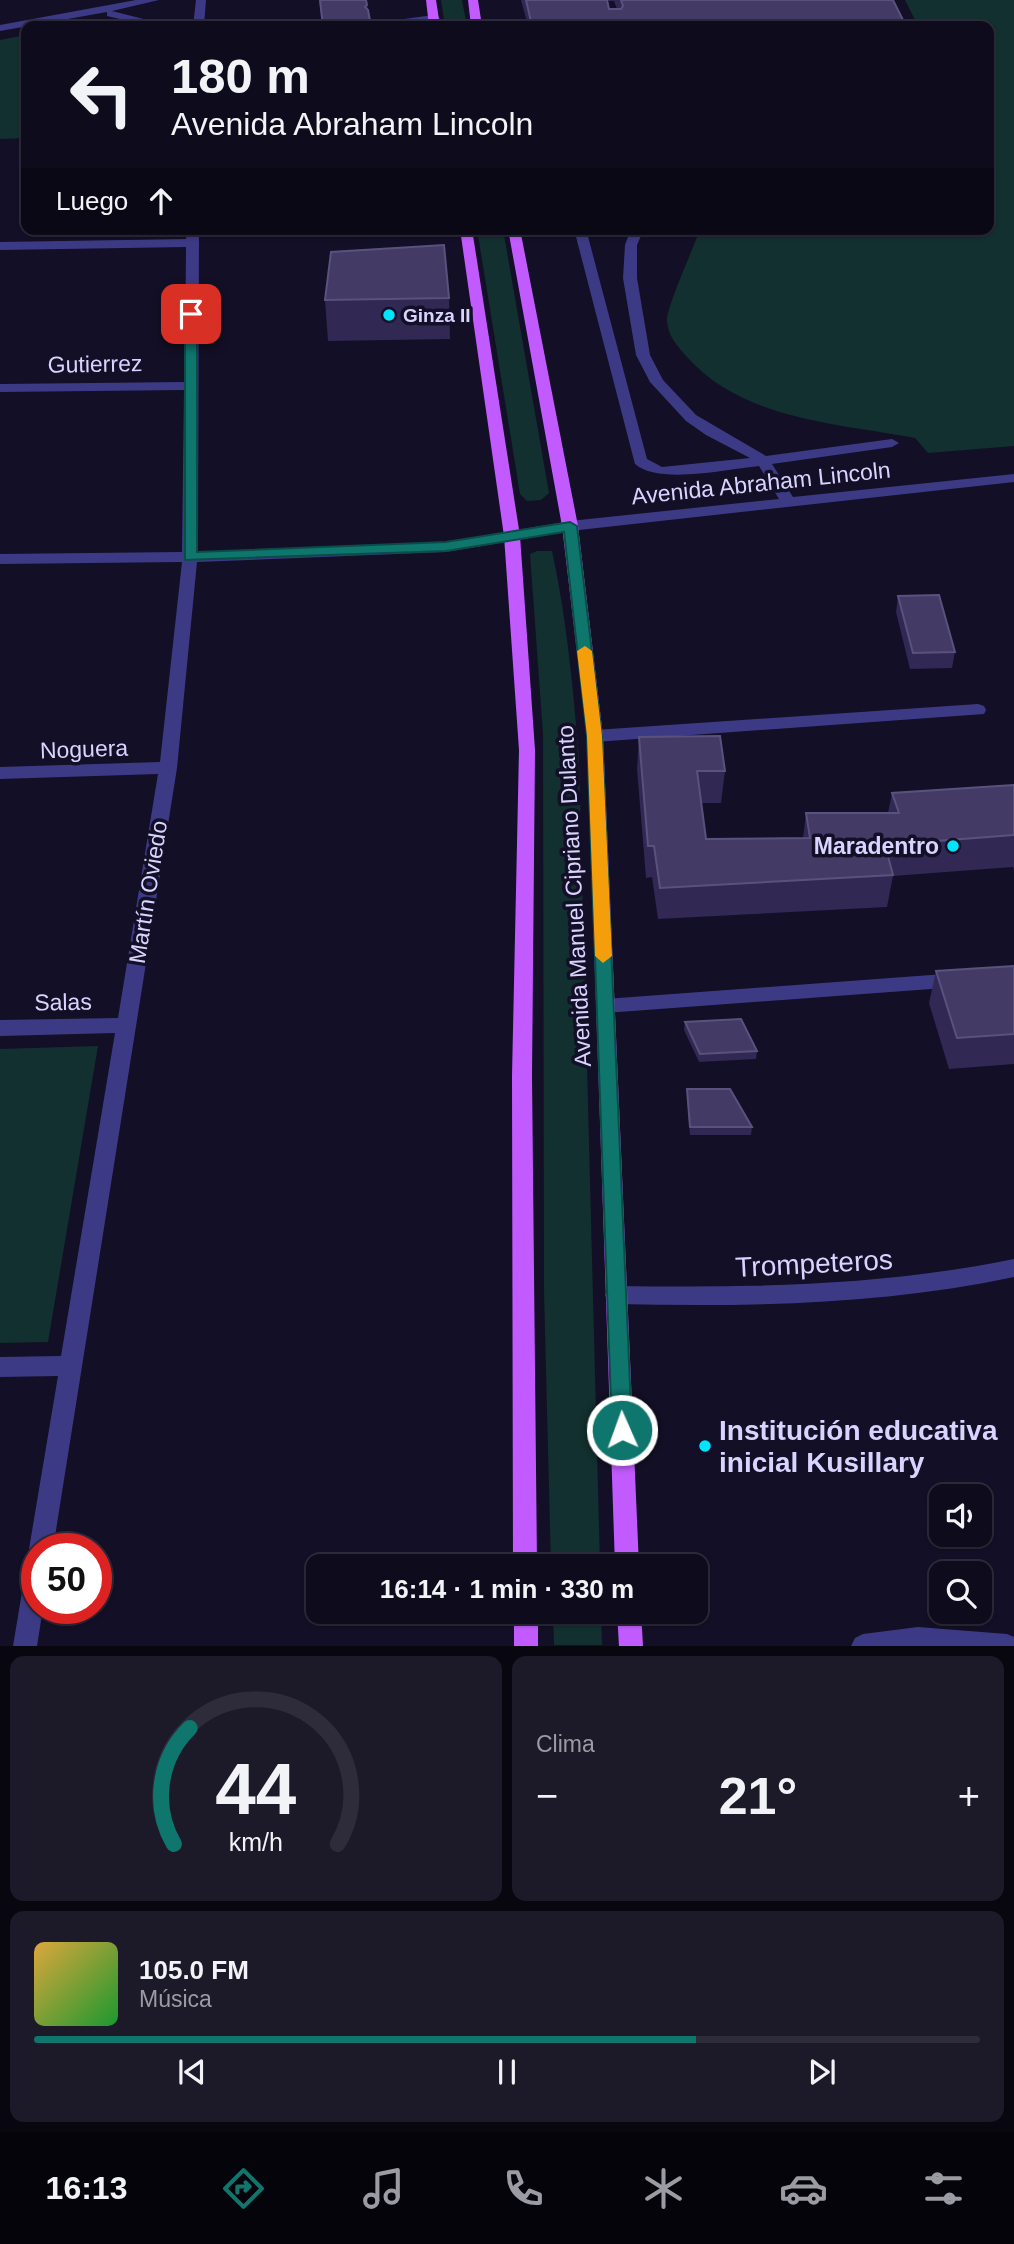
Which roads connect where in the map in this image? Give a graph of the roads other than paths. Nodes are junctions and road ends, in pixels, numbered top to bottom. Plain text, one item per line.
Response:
1 (155, 0) edge
2 (201, 0) edge
3 (431, 0) edge
4 (472, 0) edge
5 (83, 14) junction
6 (42, 21) edge
7 (149, 21) edge
8 (200, 21) edge
9 (434, 21) edge
10 (476, 21) edge
11 (21, 24) edge
12 (0, 28) edge
13 (467, 235) edge
14 (514, 235) edge
15 (582, 235) edge
16 (635, 235) edge
17 (192, 236) edge
18 (0, 246) edge
19 (191, 386) junction
20 (0, 388) edge
21 (892, 443) dead end
22 (763, 461) junction
23 (1014, 478) edge
24 (789, 503) junction
25 (570, 526) junction
26 (512, 536) junction
27 (190, 556) junction
28 (0, 559) edge
29 (978, 710) dead end
30 (595, 736) junction
31 (168, 768) junction
32 (0, 773) edge
33 (972, 979) edge
34 (605, 1006) junction
35 (127, 1025) junction
36 (0, 1028) edge
37 (1014, 1268) edge
38 (616, 1295) junction
39 (71, 1366) junction
40 (0, 1367) edge
41 (44, 1533) edge
42 (525, 1554) edge
43 (627, 1554) edge
44 (29, 1624) edge
45 (526, 1624) edge
46 (630, 1624) edge
47 (25, 1646) edge
48 (526, 1646) edge
49 (631, 1646) edge
50 (863, 1646) edge
51 (1007, 1646) edge

1 - 5 street
2 - 8 street
3 - 9 main road
4 - 10 main road
5 - 6 street
5 - 7 street
11 - 12 street
13 - 26 main road, Avenida Manuel Cipriano Dulanto
14 - 25 main road, Avenida Manuel Cipriano Dulanto
15 - 22 street
16 - 22 street
17 - 18 street
17 - 19 street, Martín Oviedo
19 - 20 street, Gutierrez
19 - 27 street, Martín Oviedo
21 - 22 street
22 - 24 street
23 - 24 street, Avenida Abraham Lincoln
24 - 25 street, Avenida Abraham Lincoln
25 - 26 street, Avenida Abraham Lincoln
25 - 30 main road, Avenida Manuel Cipriano Dulanto
26 - 27 street, Avenida Abraham Lincoln
26 - 42 main road, Avenida Manuel Cipriano Dulanto
27 - 28 street, Avenida Abraham Lincoln
27 - 31 street, Martín Oviedo
29 - 30 street
30 - 34 main road, Avenida Manuel Cipriano Dulanto
31 - 32 street, Noguera
31 - 35 street, Martín Oviedo
33 - 34 street
34 - 38 main road, Avenida Manuel Cipriano Dulanto
35 - 36 street, Salas
35 - 39 street, Martín Oviedo
37 - 38 street, Trompeteros
38 - 43 main road, Avenida Manuel Cipriano Dulanto
39 - 40 street
39 - 41 street, Martín Oviedo
44 - 47 street
45 - 48 main road
46 - 49 main road
50 - 51 street

